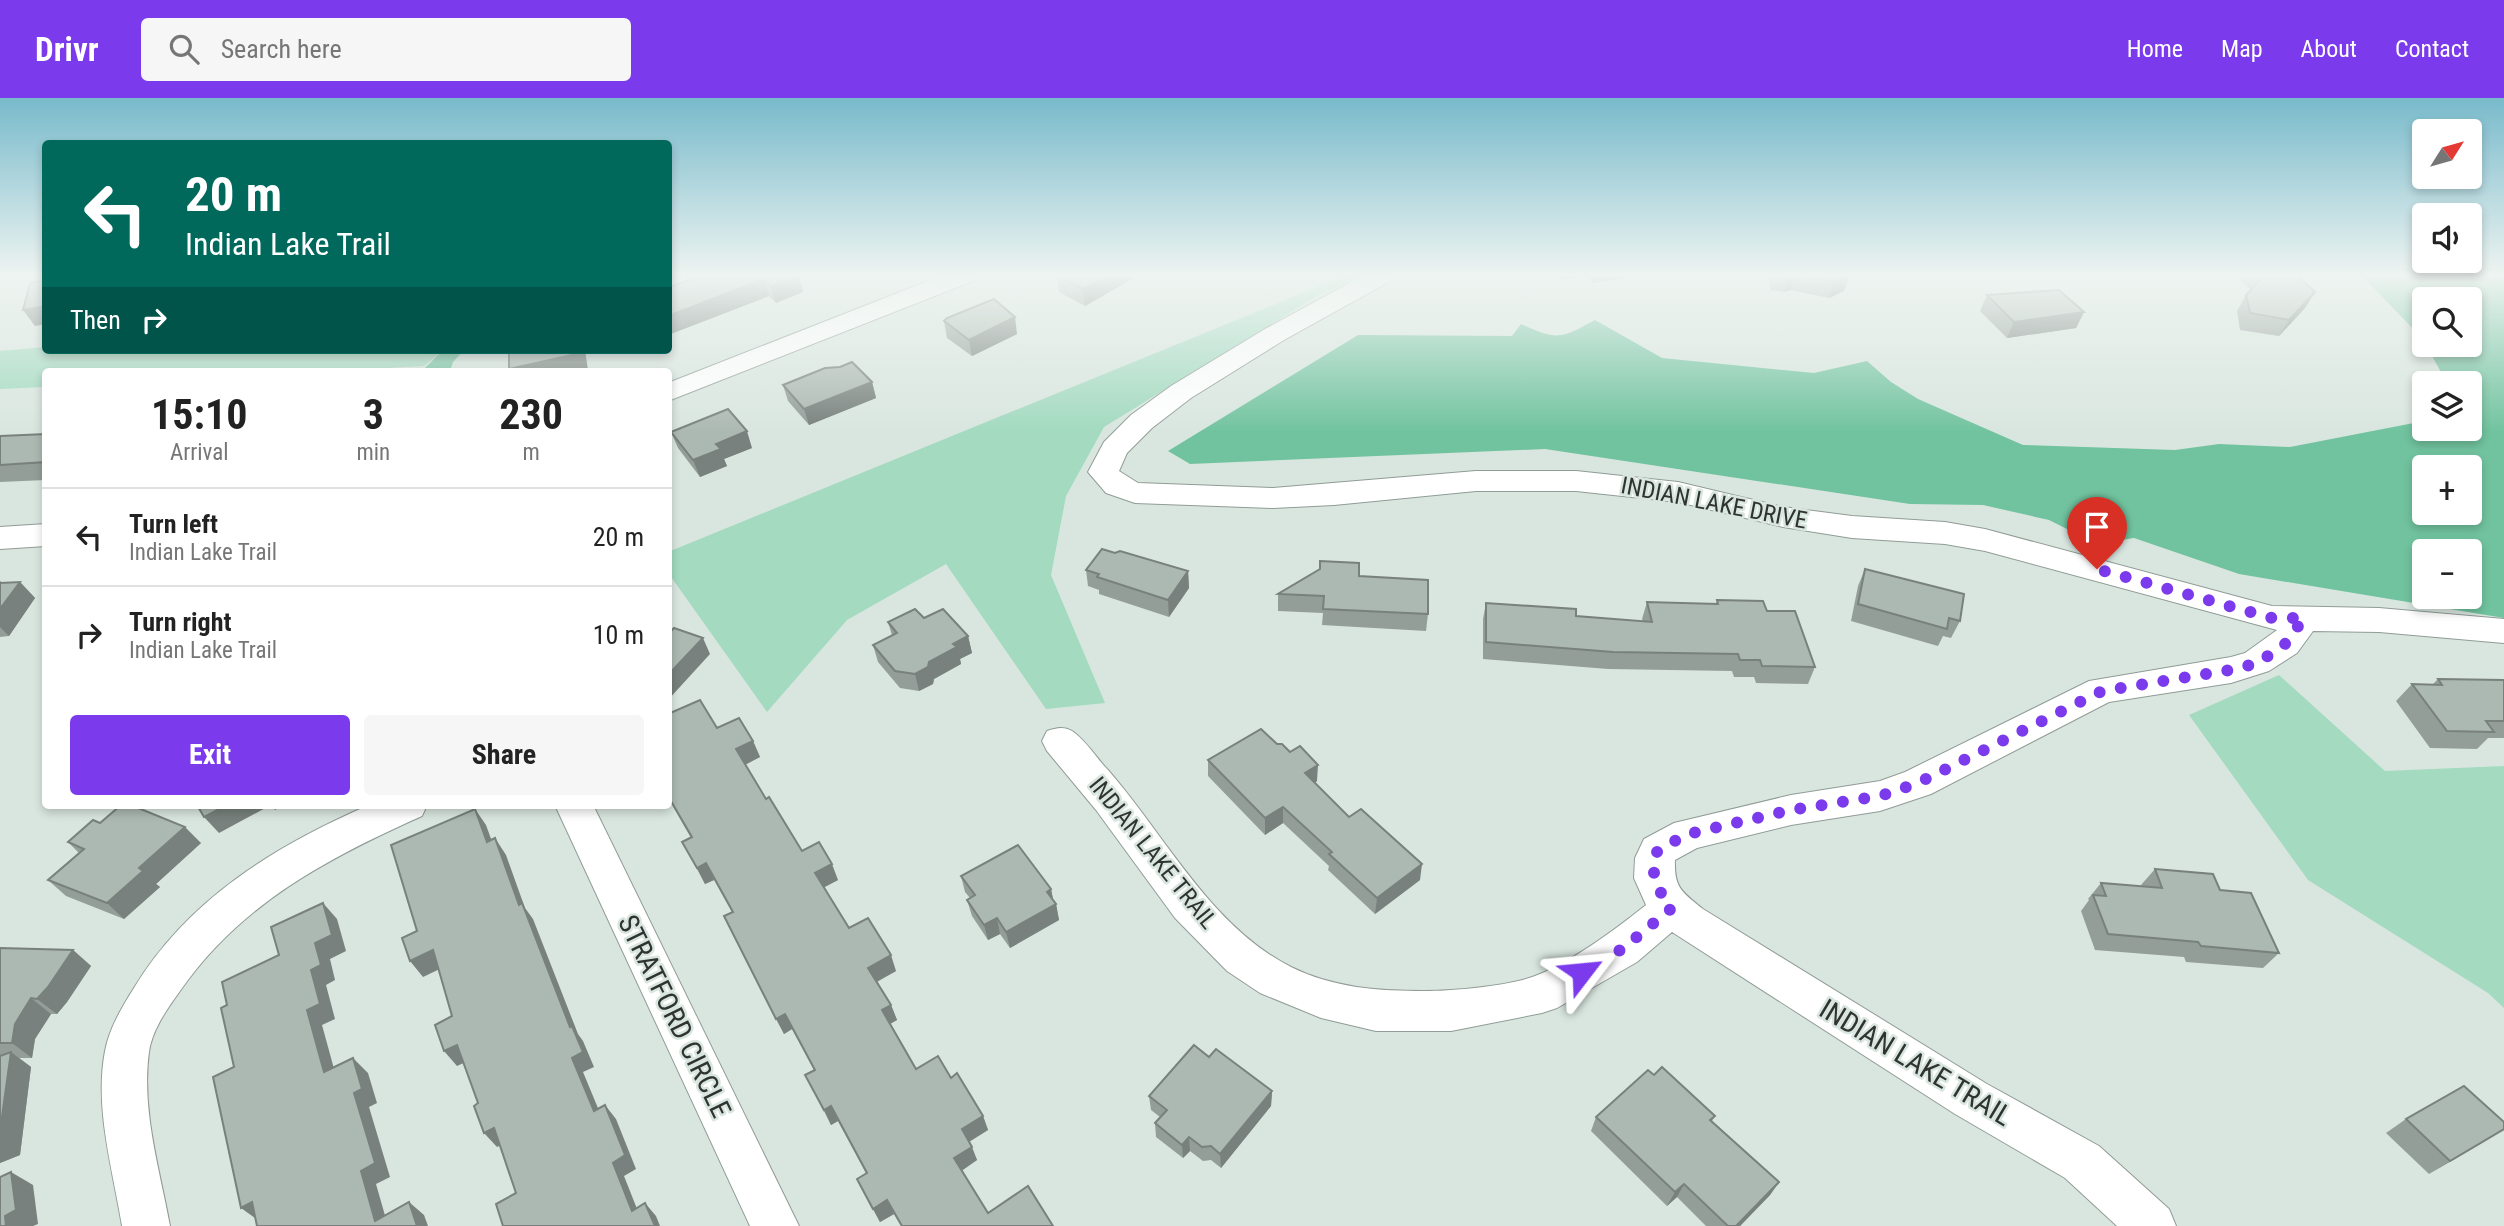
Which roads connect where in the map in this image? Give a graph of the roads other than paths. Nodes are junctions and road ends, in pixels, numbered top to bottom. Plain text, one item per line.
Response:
1 (836, 327) edge
2 (1286, 327) edge
3 (672, 391) edge
4 (42, 535) edge
5 (0, 538) edge
6 (2304, 618) junction
7 (2504, 631) edge
8 (1060, 741) dead end
9 (399, 809) edge
10 (576, 809) edge
11 (1672, 908) junction
12 (146, 1226) edge
13 (775, 1226) edge
14 (2152, 1226) edge

1 - 3 street
2 - 6 street, INDIAN LAKE DRIVE
4 - 5 street
6 - 7 street, INDIAN LAKE DRIVE
6 - 11 street, INDIAN LAKE TRAIL
8 - 11 street, INDIAN LAKE TRAIL
9 - 12 street
10 - 13 street, STRATFORD CIRCLE
11 - 14 street, INDIAN LAKE TRAIL

